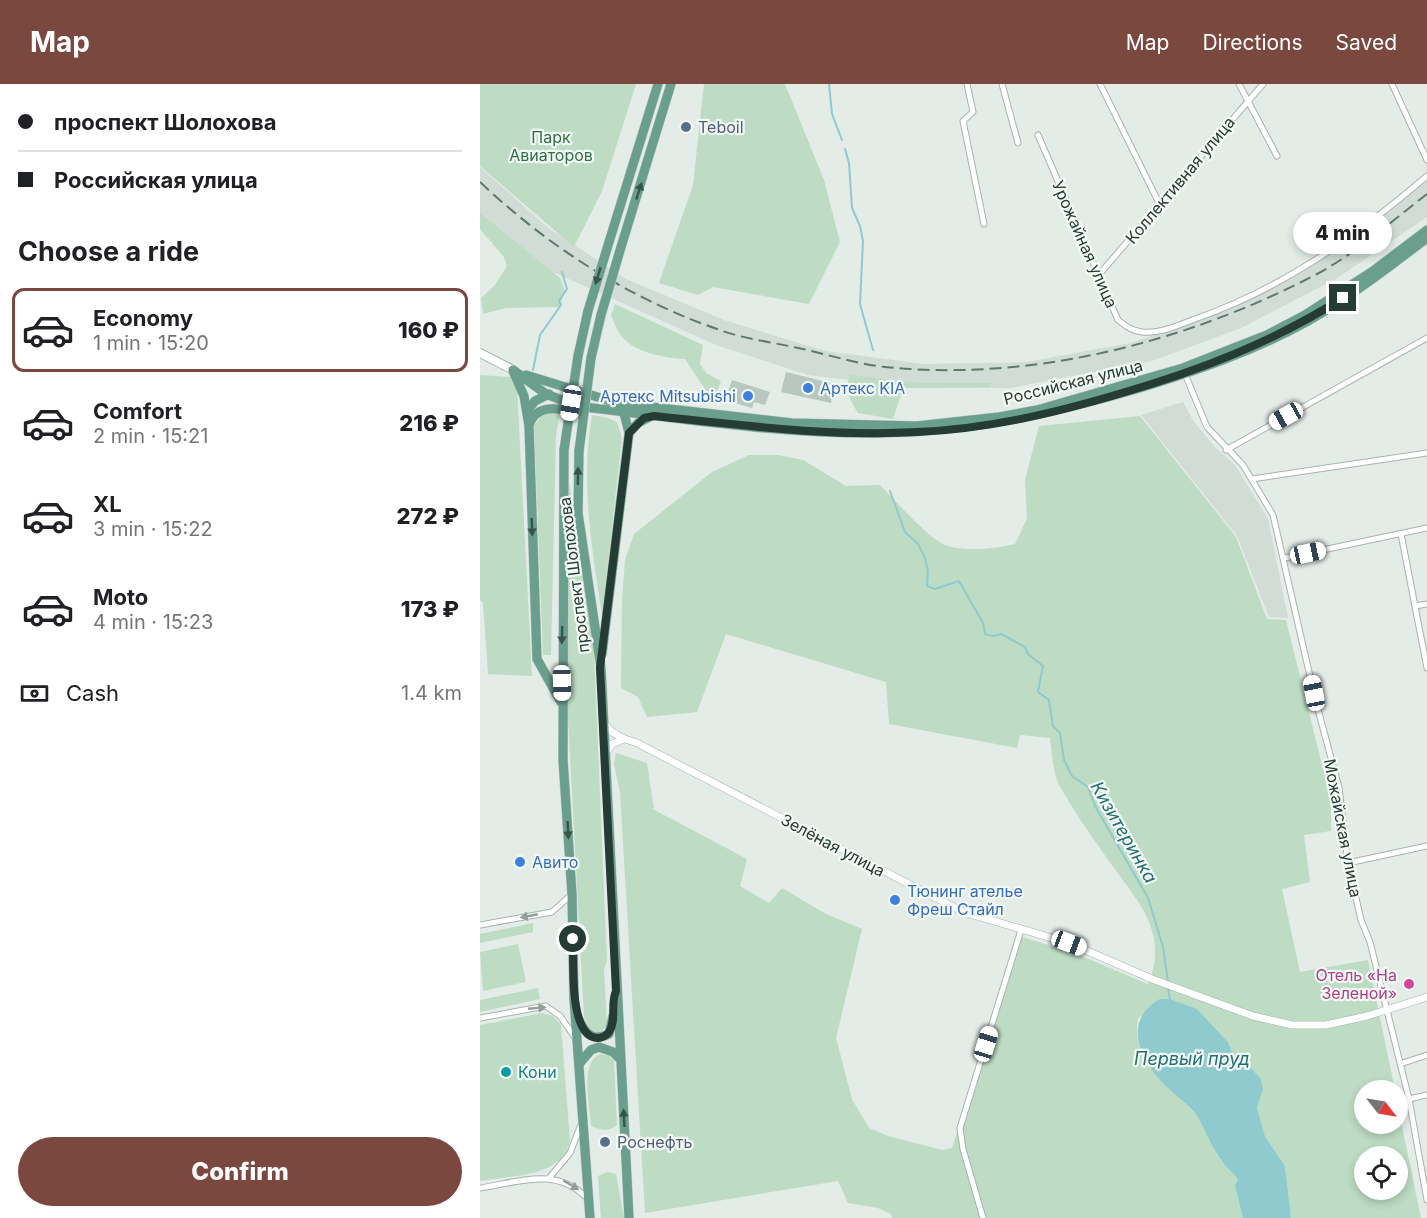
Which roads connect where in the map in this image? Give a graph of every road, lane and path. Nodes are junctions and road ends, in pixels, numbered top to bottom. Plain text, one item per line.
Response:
1 (658, 84) edge
2 (671, 84) edge
3 (967, 84) edge
4 (1002, 84) edge
5 (1100, 84) edge
6 (1239, 84) edge
7 (1263, 84) edge
8 (1392, 84) edge
9 (1247, 101) junction
10 (1038, 135) dead end
11 (1017, 143) dead end
12 (1277, 156) dead end
13 (1427, 160) edge
14 (1427, 176) edge
15 (1160, 205) junction
16 (984, 224) dead end
17 (1427, 230) edge
18 (1427, 238) edge
19 (1097, 277) junction
20 (1427, 338) edge
21 (480, 352) edge
22 (513, 370) junction
23 (1185, 374) junction
24 (578, 392) junction
25 (546, 394) junction
26 (617, 403) junction
27 (527, 411) junction
28 (625, 412) junction
29 (654, 416) junction
30 (529, 426) junction
31 (629, 433) junction
32 (1226, 450) junction
33 (1427, 453) edge
34 (1252, 479) junction
35 (1427, 528) edge
36 (1401, 534) junction
37 (1285, 558) junction
38 (1427, 604) edge
39 (1415, 606) junction
40 (600, 668) junction
41 (1427, 668) edge
42 (562, 704) junction
43 (603, 722) junction
44 (624, 739) junction
45 (604, 757) junction
46 (1427, 846) edge
47 (1348, 863) junction
48 (572, 894) junction
49 (480, 925) edge
50 (1021, 930) junction
51 (616, 991) junction
52 (1427, 997) edge
53 (1388, 1010) junction
54 (576, 1015) junction
55 (480, 1018) edge
56 (578, 1044) junction
57 (1427, 1055) edge
58 (620, 1059) junction
59 (579, 1064) junction
60 (1400, 1064) junction
61 (1427, 1095) edge
62 (1409, 1099) junction
63 (582, 1120) junction
64 (550, 1177) junction
65 (1425, 1180) edge
66 (480, 1188) edge
67 (588, 1200) junction
68 (1427, 1200) edge
69 (590, 1218) edge
70 (629, 1218) edge
71 (983, 1218) edge

1 -> 42 main road, проспект Шолохова, bridge
40 -> 2 main road, проспект Шолохова, bridge
3 - 16 street
4 - 11 street
5 - 15 street
6 - 9 street
7 - 9 street, Коллективная улица
8 - 13 street
9 - 12 street
9 - 15 street, Коллективная улица
10 - 19 street, Урожайная улица
14 - 19 street, Урожайная улица
15 - 19 street, Коллективная улица
17 - 26 main road, Российская улица
18 - 23 main road, Российская улица
20 - 32 street
21 - 22 main road
22 - 24 main road, Российская улица
22 - 25 main road, Российская улица
22 - 27 main road
23 - 29 main road, Российская улица
23 - 32 street, Можайская улица
24 - 25 main road
24 - 26 main road, Российская улица
25 - 27 main road
25 - 28 main road, Российская улица
26 - 28 main road
27 - 30 main road
28 - 29 main road, Российская улица
28 - 31 main road
29 - 31 main road
30 - 31 main road
30 -> 42 main road
31 - 40 main road
32 - 34 street, Можайская улица
33 - 34 street
34 - 37 street, Можайская улица
35 - 36 street
36 - 37 street
36 - 39 street
37 - 47 street, Можайская улица
38 - 39 street
39 - 41 street
40 - 43 main road, проспект Шолохова
42 -> 48 main road, проспект Шолохова
43 - 44 street, Зелёная улица
43 - 45 main road, проспект Шолохова
44 - 45 street
44 - 50 street, Зелёная улица
45 - 51 main road, проспект Шолохова
46 - 47 street
47 - 53 street, Можайская улица
48 -> 49 street
48 - 54 main road, проспект Шолохова
50 - 53 street, Зелёная улица
50 - 71 street
51 - 54 main road
51 - 58 main road, проспект Шолохова
52 - 53 street, Зелёная улица
53 - 60 street, Можайская улица
54 - 56 main road, проспект Шолохова
55 -> 56 street
56 - 59 main road, проспект Шолохова
57 - 60 street
58 - 59 main road
70 -> 58 main road, проспект Шолохова
59 - 63 main road, проспект Шолохова
60 - 62 street, Можайская улица
61 - 62 street
62 - 65 street, Можайская улица
63 - 64 street
63 - 67 main road, проспект Шолохова
64 - 66 street
64 -> 67 street
65 - 68 street, Можайская улица
67 - 69 main road, проспект Шолохова

